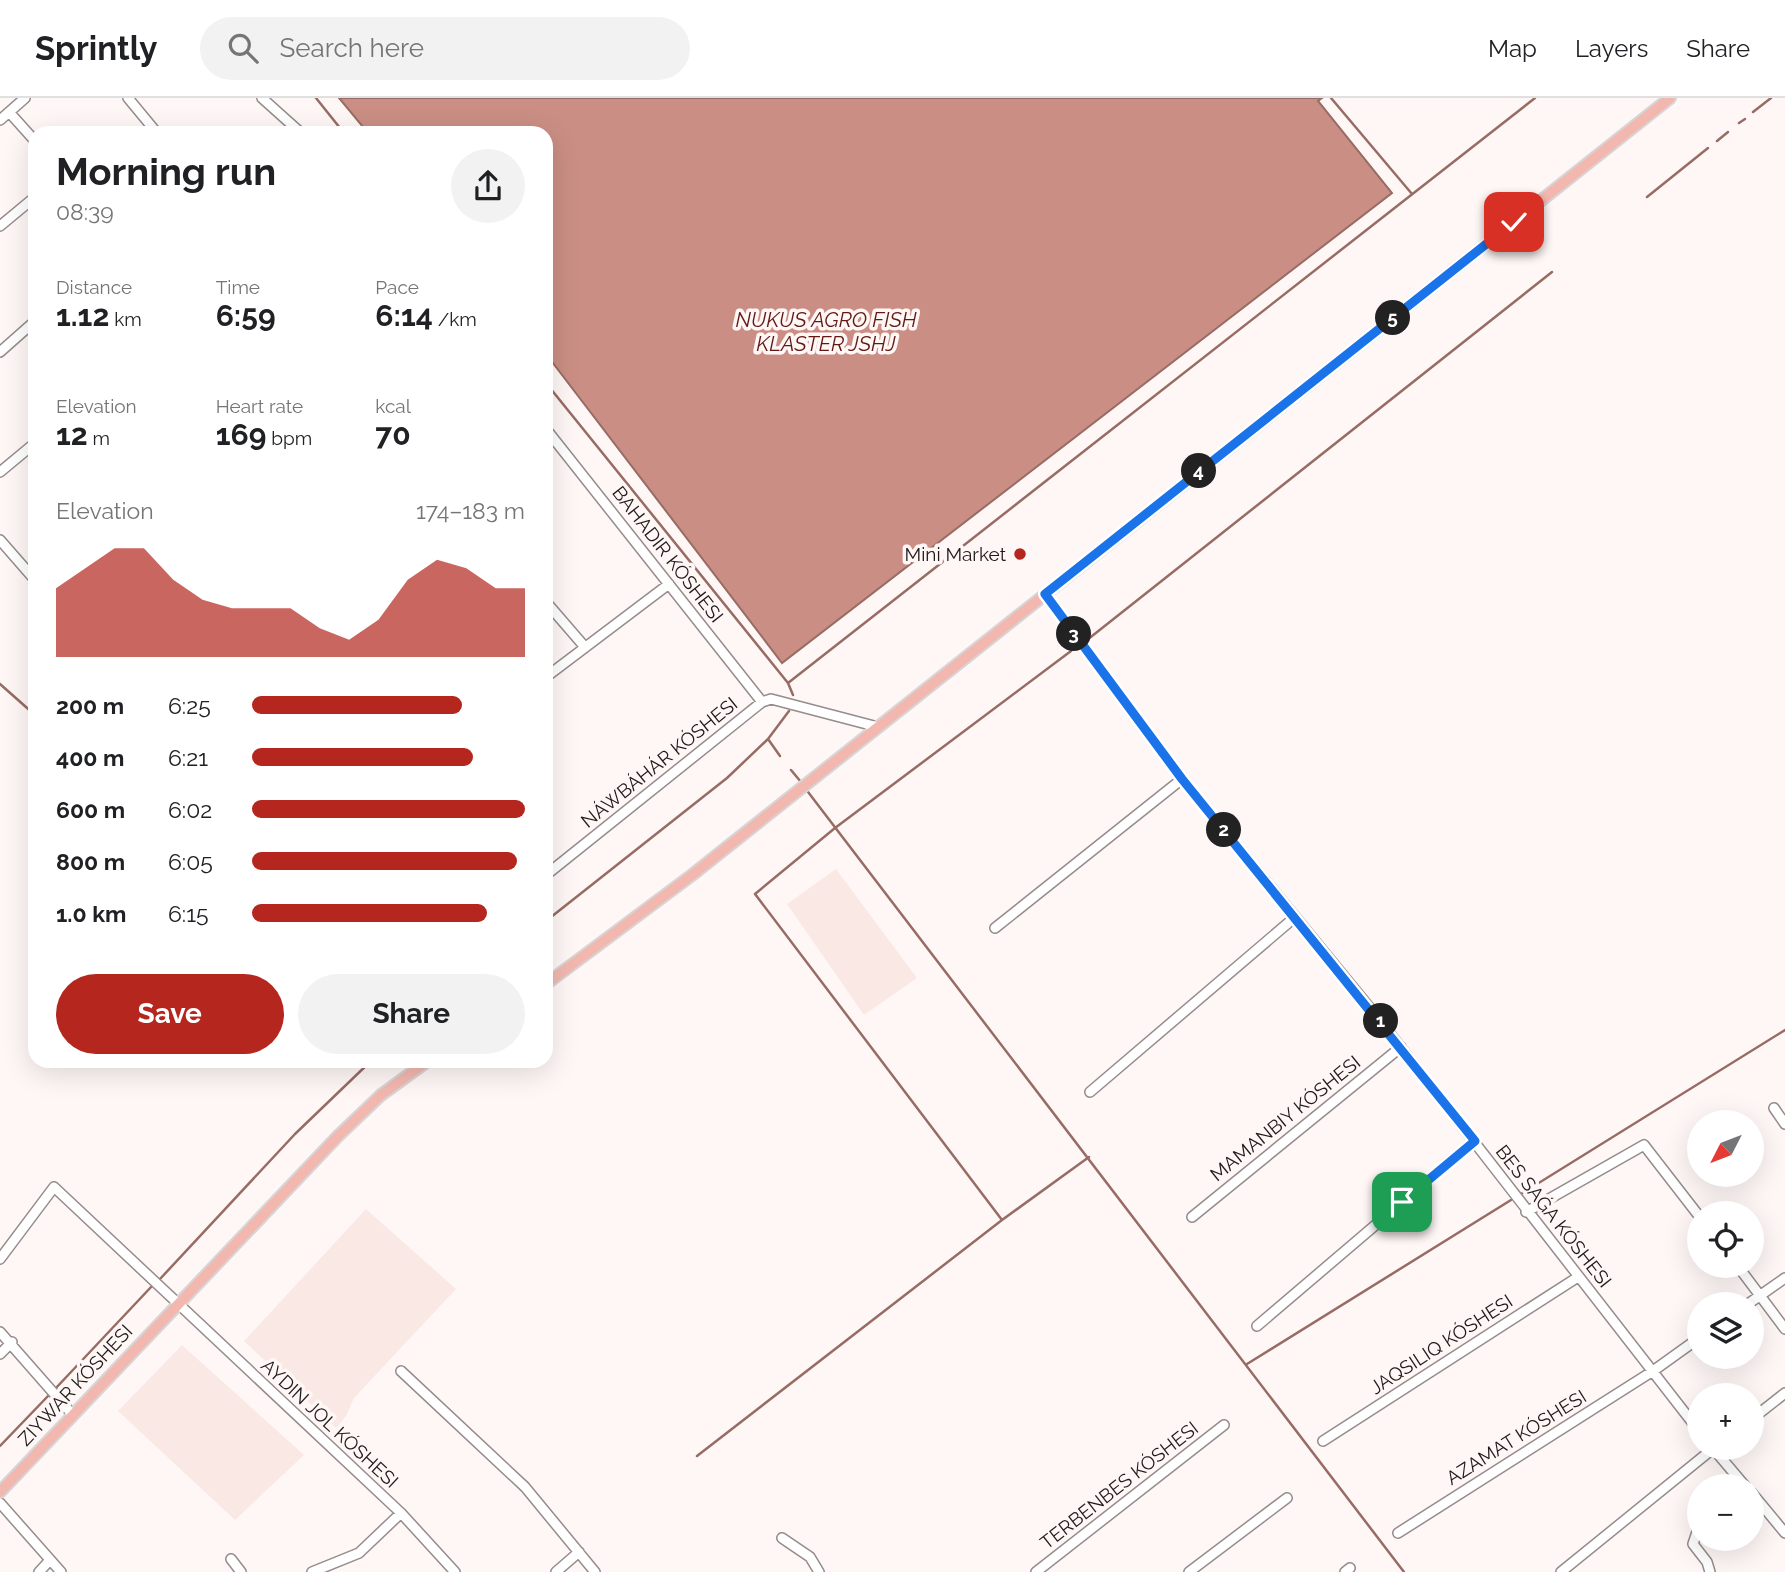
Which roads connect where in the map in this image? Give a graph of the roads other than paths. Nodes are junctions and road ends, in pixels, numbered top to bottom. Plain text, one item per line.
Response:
1 (25, 98) edge
2 (128, 98) edge
3 (262, 98) edge
4 (1670, 98) edge
5 (9, 112) junction
6 (0, 120) edge
7 (151, 126) edge
8 (293, 126) edge
9 (28, 133) edge
10 (28, 203) edge
11 (0, 226) edge
12 (28, 327) edge
13 (0, 352) edge
14 (553, 438) edge
15 (28, 449) edge
16 (0, 472) edge
17 (0, 540) edge
18 (28, 572) edge
19 (669, 584) junction
20 (1045, 594) junction
21 (553, 610) edge
22 (584, 646) junction
23 (553, 671) edge
24 (762, 702) junction
25 (878, 727) junction
26 (1182, 779) junction
27 (553, 869) edge
28 (1294, 918) junction
29 (995, 928) dead end
30 (553, 979) edge
31 (1401, 1047) junction
32 (418, 1068) edge
33 (1090, 1092) dead end
34 (1774, 1108) dead end
35 (1785, 1124) edge
36 (1475, 1141) junction
37 (1687, 1201) edge
38 (1526, 1212) junction
39 (1192, 1217) dead end
40 (0, 1259) edge
41 (1578, 1277) junction
42 (1747, 1278) edge
43 (1785, 1278) edge
44 (1758, 1292) edge
45 (1764, 1292) edge
46 (1764, 1300) edge
47 (177, 1304) junction
48 (1257, 1326) dead end
49 (1785, 1329) edge
50 (0, 1332) edge
51 (12, 1342) junction
52 (1687, 1347) edge
53 (0, 1354) edge
54 (401, 1371) dead end
55 (1653, 1371) junction
56 (1785, 1393) edge
57 (1764, 1410) edge
58 (72, 1414) junction
59 (1687, 1415) edge
60 (1224, 1425) dead end
61 (1323, 1441) dead end
62 (1698, 1460) edge
63 (1722, 1460) edge
64 (1733, 1474) edge
65 (0, 1492) edge
66 (1287, 1498) dead end
67 (0, 1503) edge
68 (1764, 1508) edge
69 (401, 1513) junction
70 (1398, 1533) dead end
71 (1785, 1533) edge
72 (782, 1538) dead end
73 (1698, 1551) edge
74 (579, 1552) junction
75 (230, 1559) dead end
76 (50, 1560) junction
77 (39, 1572) edge
78 (61, 1572) edge
79 (241, 1572) edge
80 (312, 1572) edge
81 (455, 1572) edge
82 (556, 1572) edge
83 (595, 1572) edge
84 (819, 1572) edge
85 (1036, 1572) edge
86 (1189, 1572) edge
87 (1561, 1572) edge
88 (1710, 1572) edge

1 - 5 street
2 - 7 street
3 - 8 street
4 - 20 main road
5 - 6 street
5 - 9 street
10 - 11 street
12 - 13 street
14 - 19 street
15 - 16 street
17 - 18 street
19 - 22 street
19 - 24 street
20 - 25 main road
20 - 26 street, BES SAǴA KÓSHESI
21 - 22 street
22 - 23 street
24 - 25 street
24 - 27 street, NÁWBÁHÁR KÓSHESI
25 - 30 main road
26 - 28 street, BES SAǴA KÓSHESI
26 - 29 street
28 - 31 street, BES SAǴA KÓSHESI
28 - 33 street
31 - 36 street, BES SAǴA KÓSHESI
31 - 39 street, MAMANBIY KÓSHESI
32 - 47 main road, ZIYWAR KÓSHESI
34 - 35 street
36 - 38 street, BES SAǴA KÓSHESI
36 - 48 street
37 - 38 street
38 - 41 street, BES SAǴA KÓSHESI
40 - 47 street
41 - 55 street, BES SAǴA KÓSHESI
41 - 61 street
42 - 44 street
43 - 45 street
46 - 49 street
47 - 58 main road, ZIYWAR KÓSHESI
47 - 69 street
50 - 51 street
51 - 53 street
51 - 58 street
52 - 55 street, AZAMAT KÓSHESI
54 - 74 street
55 - 59 street, BES SAǴA KÓSHESI
55 - 70 street, AZAMAT KÓSHESI
56 - 57 street
58 - 65 main road, ZIYWAR KÓSHESI
60 - 85 street, TERBENBES KÓSHESI
62 - 87 street
63 - 64 street
66 - 86 street
67 - 76 street
68 - 71 street
69 - 80 street
69 - 81 street
72 - 84 street
73 - 88 street
74 - 82 street
74 - 83 street
75 - 79 street
76 - 77 street
76 - 78 street

